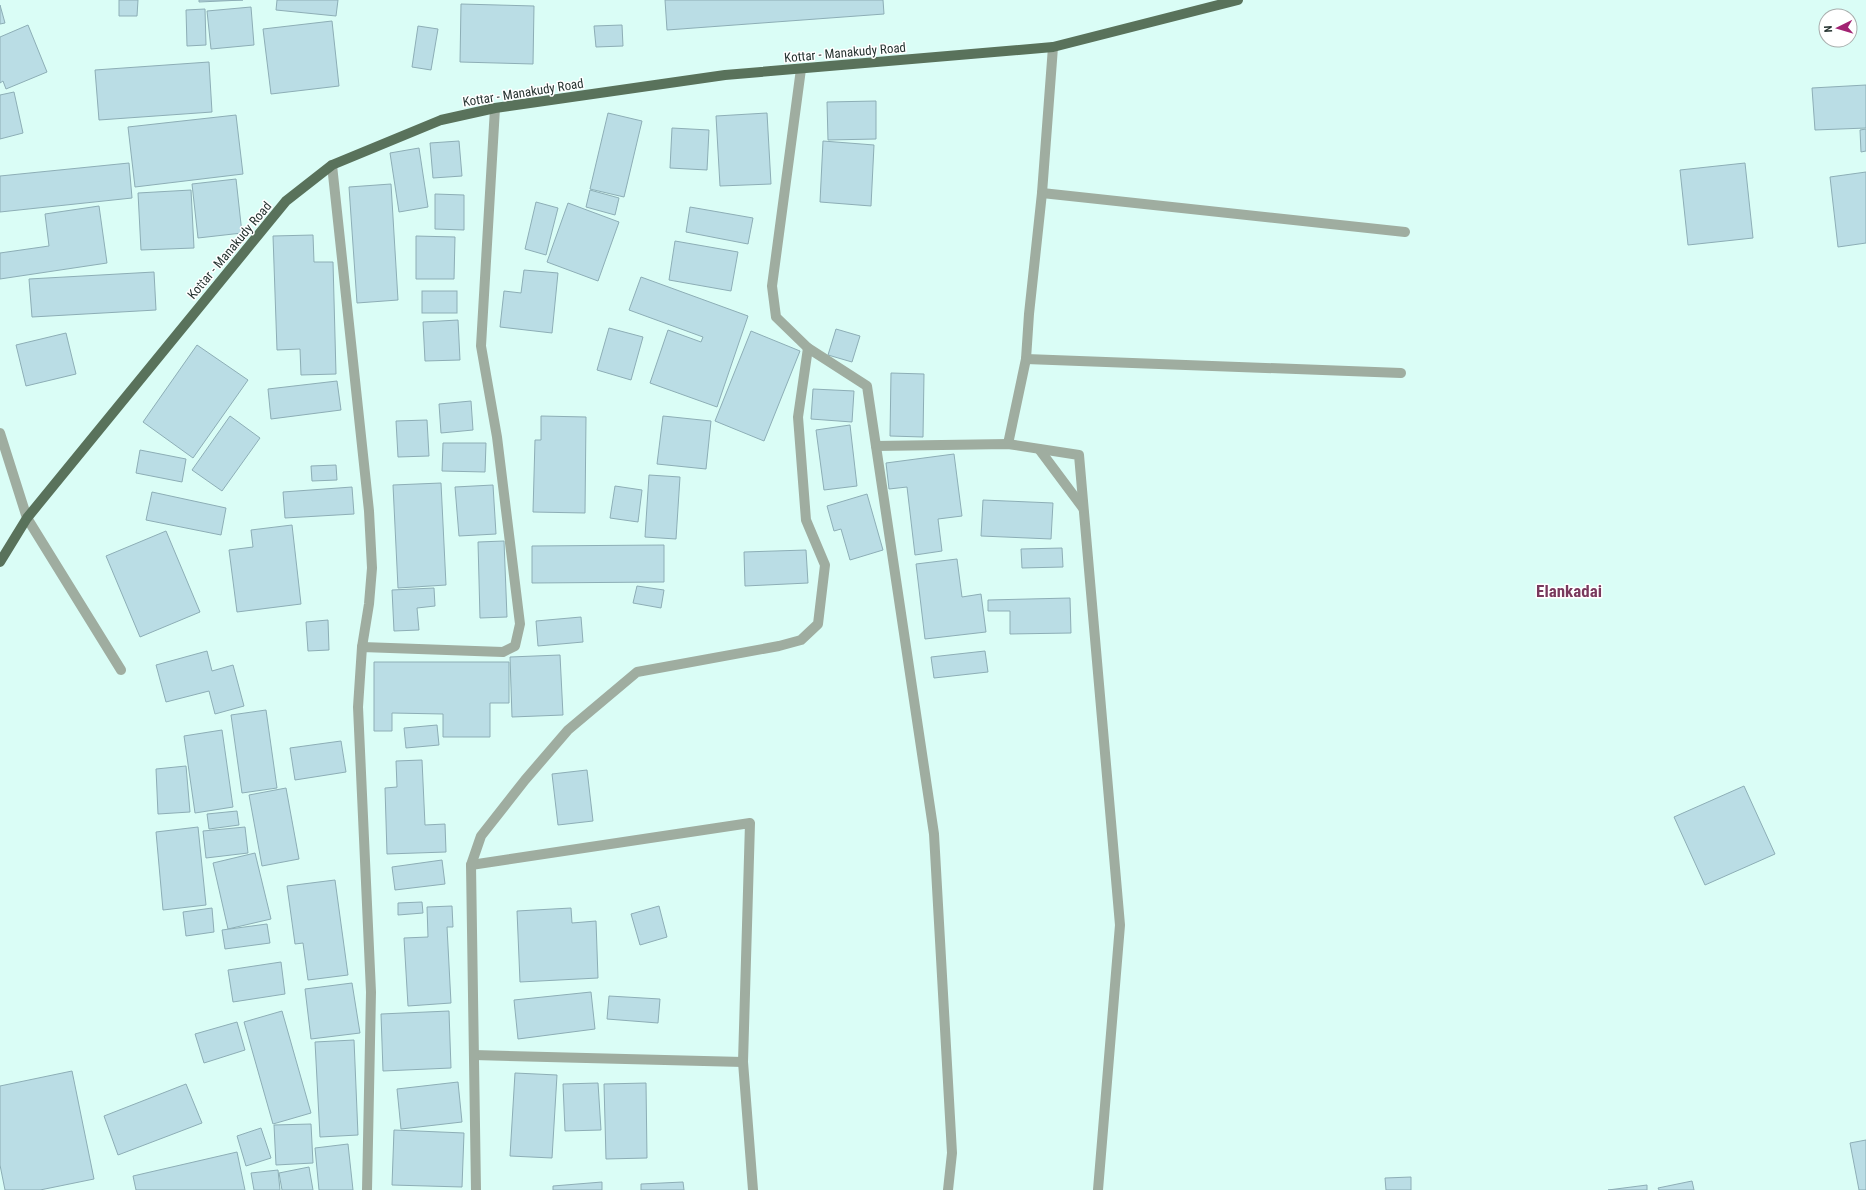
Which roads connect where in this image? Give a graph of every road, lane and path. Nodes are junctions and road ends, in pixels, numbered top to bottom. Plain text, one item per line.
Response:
1 (1238, 0) edge
2 (1053, 47) junction
3 (801, 69) junction
4 (495, 108) junction
5 (332, 165) junction
6 (1042, 194) junction
7 (1405, 232) dead end
8 (808, 348) junction
9 (1026, 358) junction
10 (1401, 373) dead end
11 (0, 432) edge
12 (1008, 444) junction
13 (876, 446) junction
14 (1039, 449) junction
15 (1083, 509) junction
16 (26, 518) junction
17 (0, 562) edge
18 (362, 647) junction
19 (121, 670) dead end
20 (471, 865) junction
21 (474, 1055) junction
22 (743, 1062) junction
23 (367, 1190) edge
24 (476, 1190) edge
25 (753, 1190) edge
26 (948, 1190) edge
27 (1098, 1190) edge

1 - 2 main road, Kottar - Manakudy Road
2 - 3 main road, Kottar - Manakudy Road
2 - 6 street
3 - 4 main road, Kottar - Manakudy Road
3 - 8 street
4 - 5 main road, Kottar - Manakudy Road
4 - 18 street
5 - 16 main road, Kottar - Manakudy Road
5 - 18 street
6 - 7 street
6 - 9 street
8 - 13 street
8 - 20 street
9 - 10 street
9 - 12 street
11 - 16 street
12 - 13 street
12 - 14 street
13 - 26 street
14 - 15 street
14 - 15 street
15 - 27 street
16 - 17 main road, Kottar - Manakudy Road
16 - 19 street
18 - 23 street
20 - 21 street
20 - 22 street
21 - 22 street
21 - 24 street
22 - 25 street

